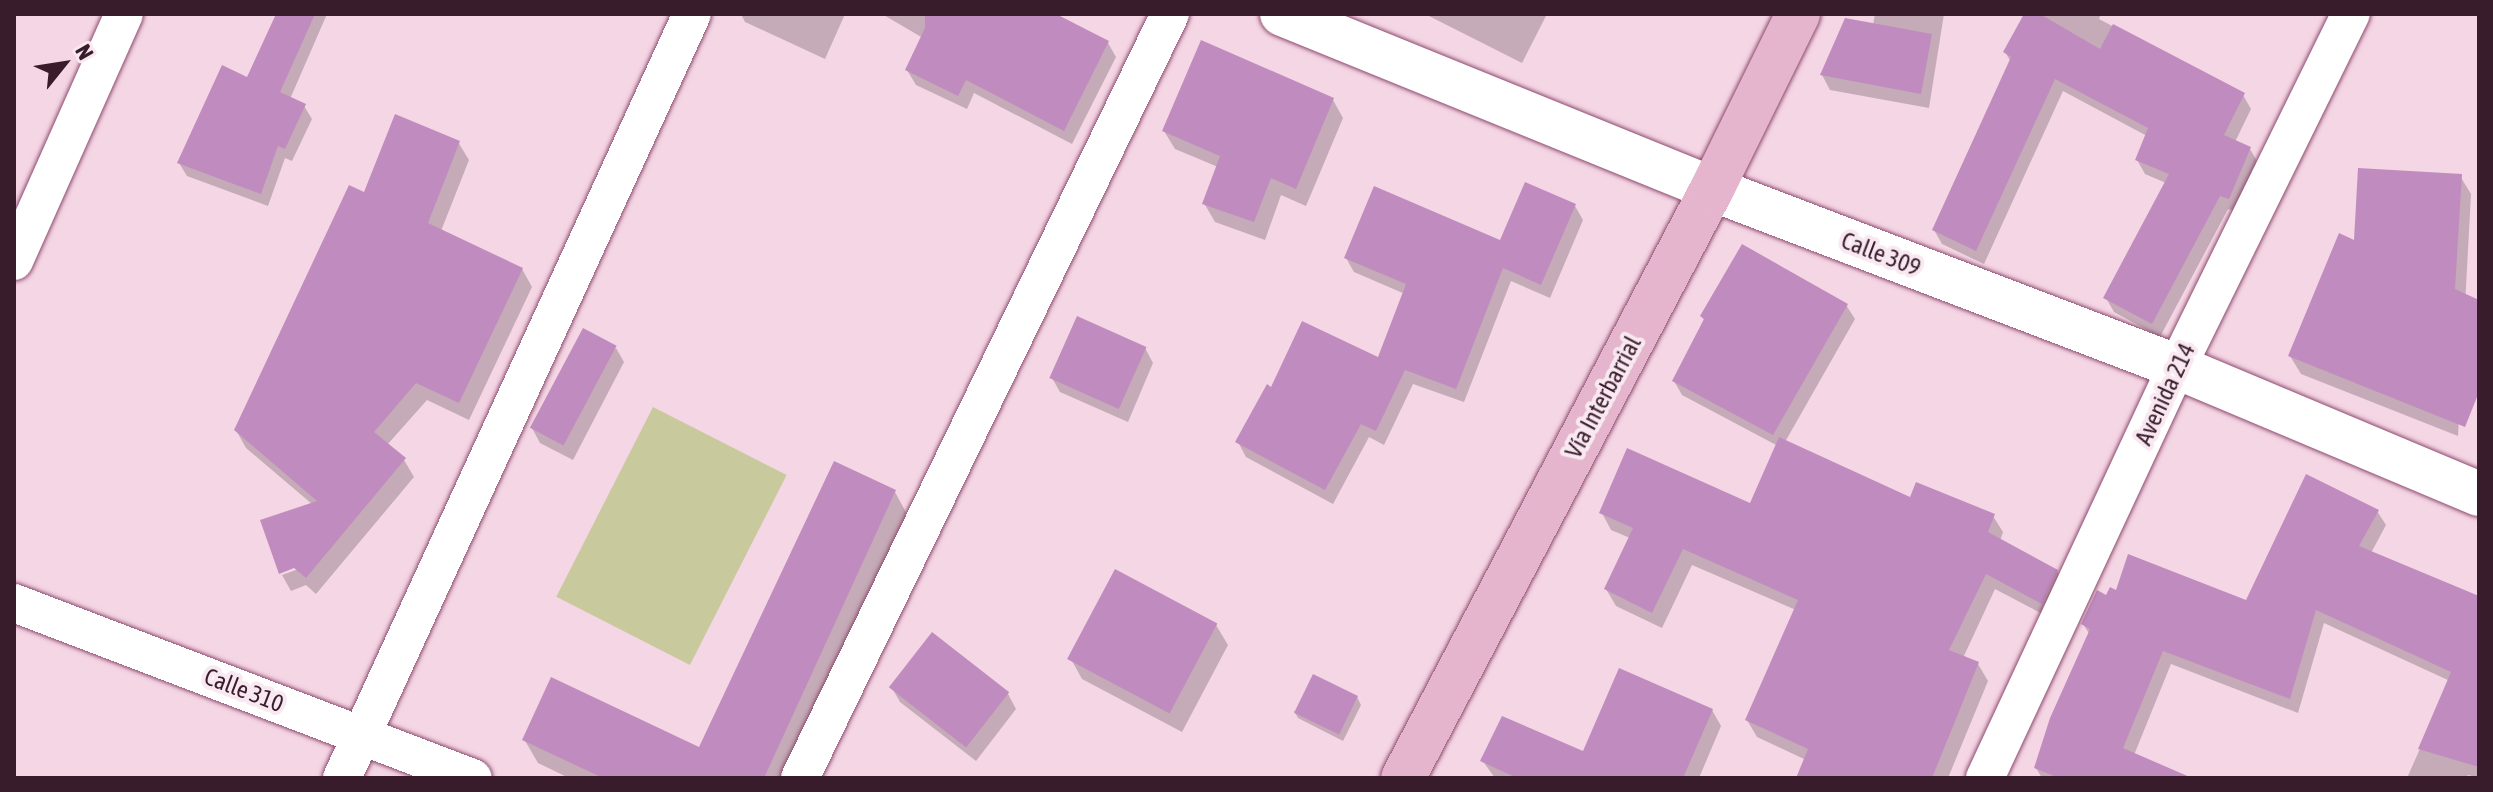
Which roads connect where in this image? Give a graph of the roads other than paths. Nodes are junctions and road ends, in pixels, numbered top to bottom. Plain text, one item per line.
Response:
1 (124, 14) edge
2 (692, 14) edge
3 (1170, 14) edge
4 (1282, 14) edge
5 (1798, 14) edge
6 (2351, 14) edge
7 (1712, 189) junction
8 (14, 261) edge
9 (2177, 367) junction
10 (2479, 494) edge
11 (14, 603) edge
12 (364, 736) junction
13 (342, 778) edge
14 (473, 778) edge
15 (800, 778) edge
16 (1403, 778) edge
17 (1985, 778) edge

1 - 8 street
2 - 12 street
3 - 15 street
4 - 7 street, Calle 309
5 - 7 main road, Vía Interbarrial
6 - 9 street, Avenida 214
7 - 9 street, Calle 309
7 - 16 main road, Vía Interbarrial
9 - 10 street, Calle 309
9 - 17 street, Avenida 214
11 - 12 street, Calle 310
12 - 13 street
12 - 14 street, Calle 310

